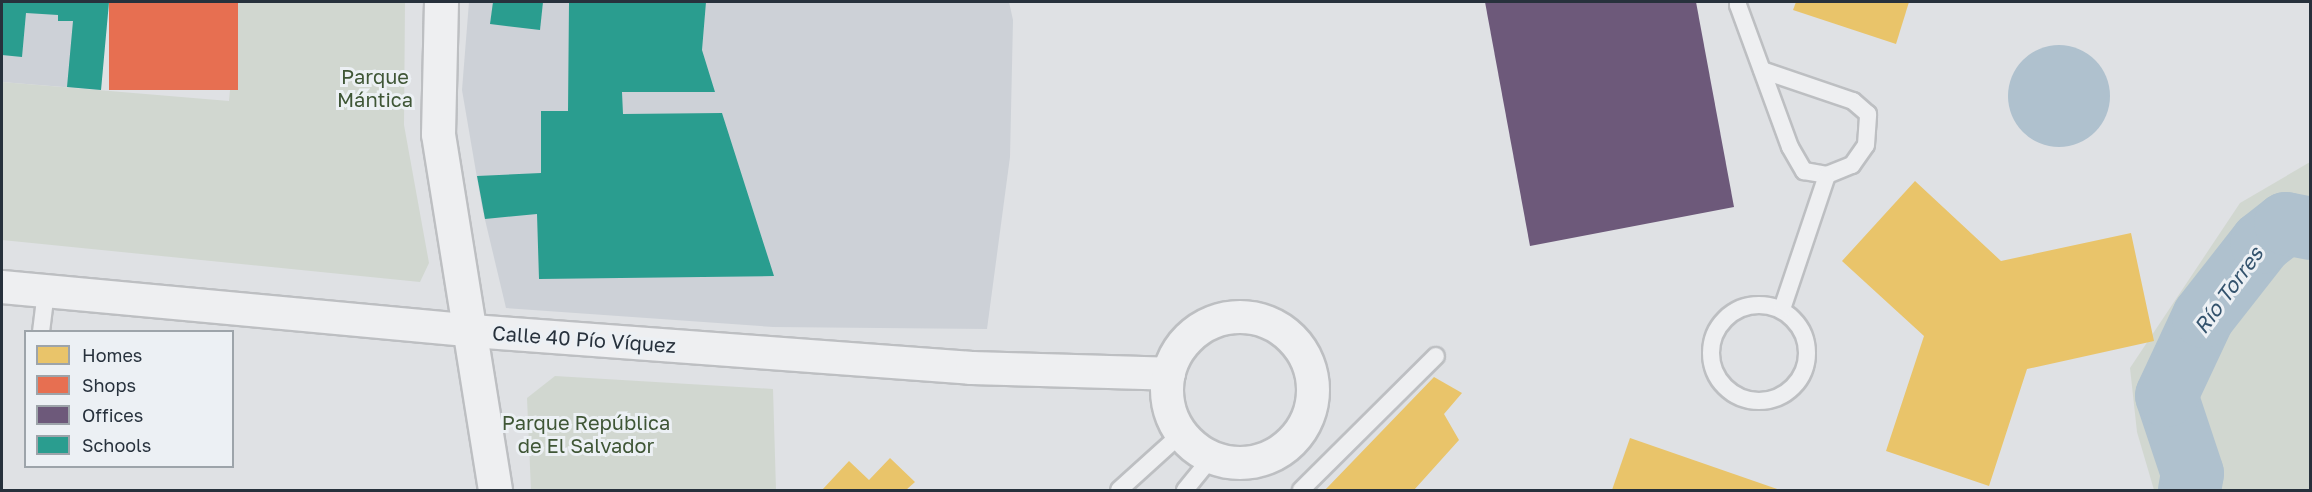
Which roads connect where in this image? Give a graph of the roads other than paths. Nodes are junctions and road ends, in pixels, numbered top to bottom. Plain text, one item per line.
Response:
1 (441, 2) edge
2 (1738, 2) edge
3 (1762, 70) junction
4 (1827, 175) junction
5 (2, 286) edge
6 (46, 291) junction
7 (1782, 309) junction
8 (41, 330) edge
9 (472, 331) junction
10 (1436, 356) dead end
11 (1168, 374) junction
12 (1181, 434) junction
13 (1211, 458) junction
14 (495, 490) edge
15 (1119, 490) edge
16 (1185, 490) edge
17 (1301, 490) edge

1 - 9 street
2 - 3 lane
3 - 4 lane
3 - 4 lane
4 - 7 lane
5 - 6 street, Calle 40 Pío Víquez
6 - 8 lane
6 - 9 street, Calle 40 Pío Víquez
7 - 7 lane
9 - 11 street, Calle 40 Pío Víquez
9 - 14 street
10 - 17 lane
11 - 12 street
11 - 13 street
12 - 13 street
12 - 15 lane
13 - 16 lane

